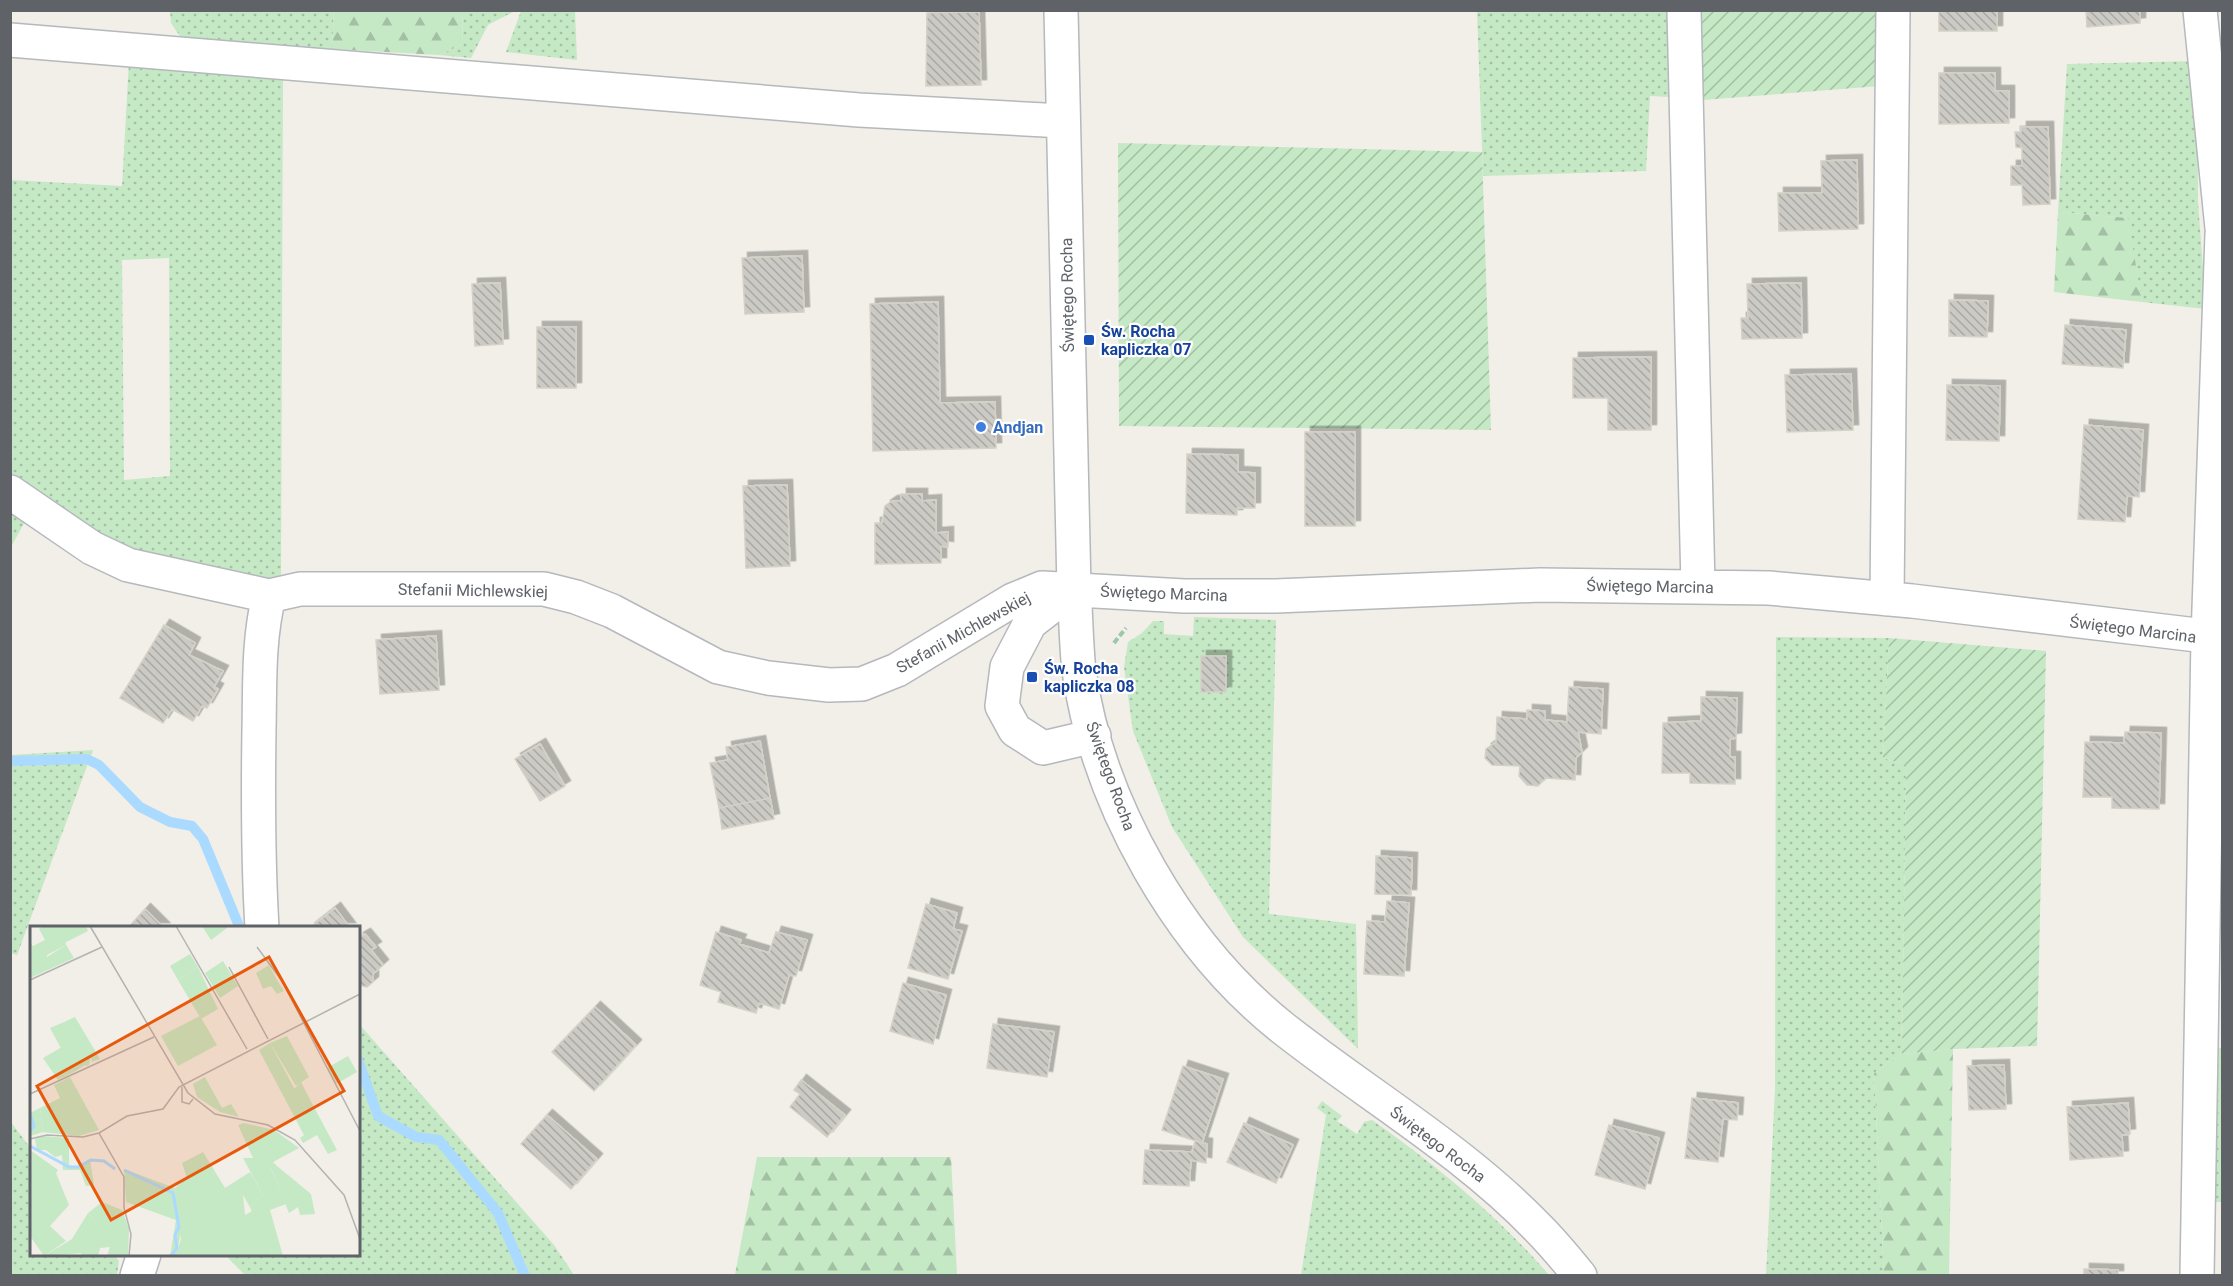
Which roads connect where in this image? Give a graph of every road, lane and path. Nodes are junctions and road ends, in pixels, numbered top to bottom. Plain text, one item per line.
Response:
1 (1061, 10) edge
2 (1684, 10) edge
3 (1893, 10) edge
4 (2200, 10) edge
5 (10, 40) edge
6 (1063, 121) junction
7 (2223, 228) edge
8 (2223, 234) edge
9 (10, 492) edge
10 (1698, 586) junction
11 (1074, 589) junction
12 (269, 596) junction
13 (1887, 599) junction
14 (1132, 626) dead end
15 (2215, 638) edge
16 (1111, 652) dead end
17 (1094, 736) junction
18 (262, 926) edge
19 (143, 1256) edge
20 (137, 1275) edge
21 (1580, 1275) edge
22 (2197, 1275) edge

1 - 6 street, Świętego Rocha
2 - 10 street
3 - 13 street
4 - 7 street
5 - 6 street
6 - 11 street, Świętego Rocha
8 - 15 street
9 - 12 street
10 - 11 street, Świętego Marcina
10 - 13 street, Świętego Marcina
11 - 12 street, Stefanii Michlewskiej
11 - 17 street, Świętego Rocha
11 - 17 street
12 - 18 street
13 - 15 street, Świętego Marcina
14 - 16 path
15 - 22 street
17 - 21 street, Świętego Rocha
19 - 20 street

